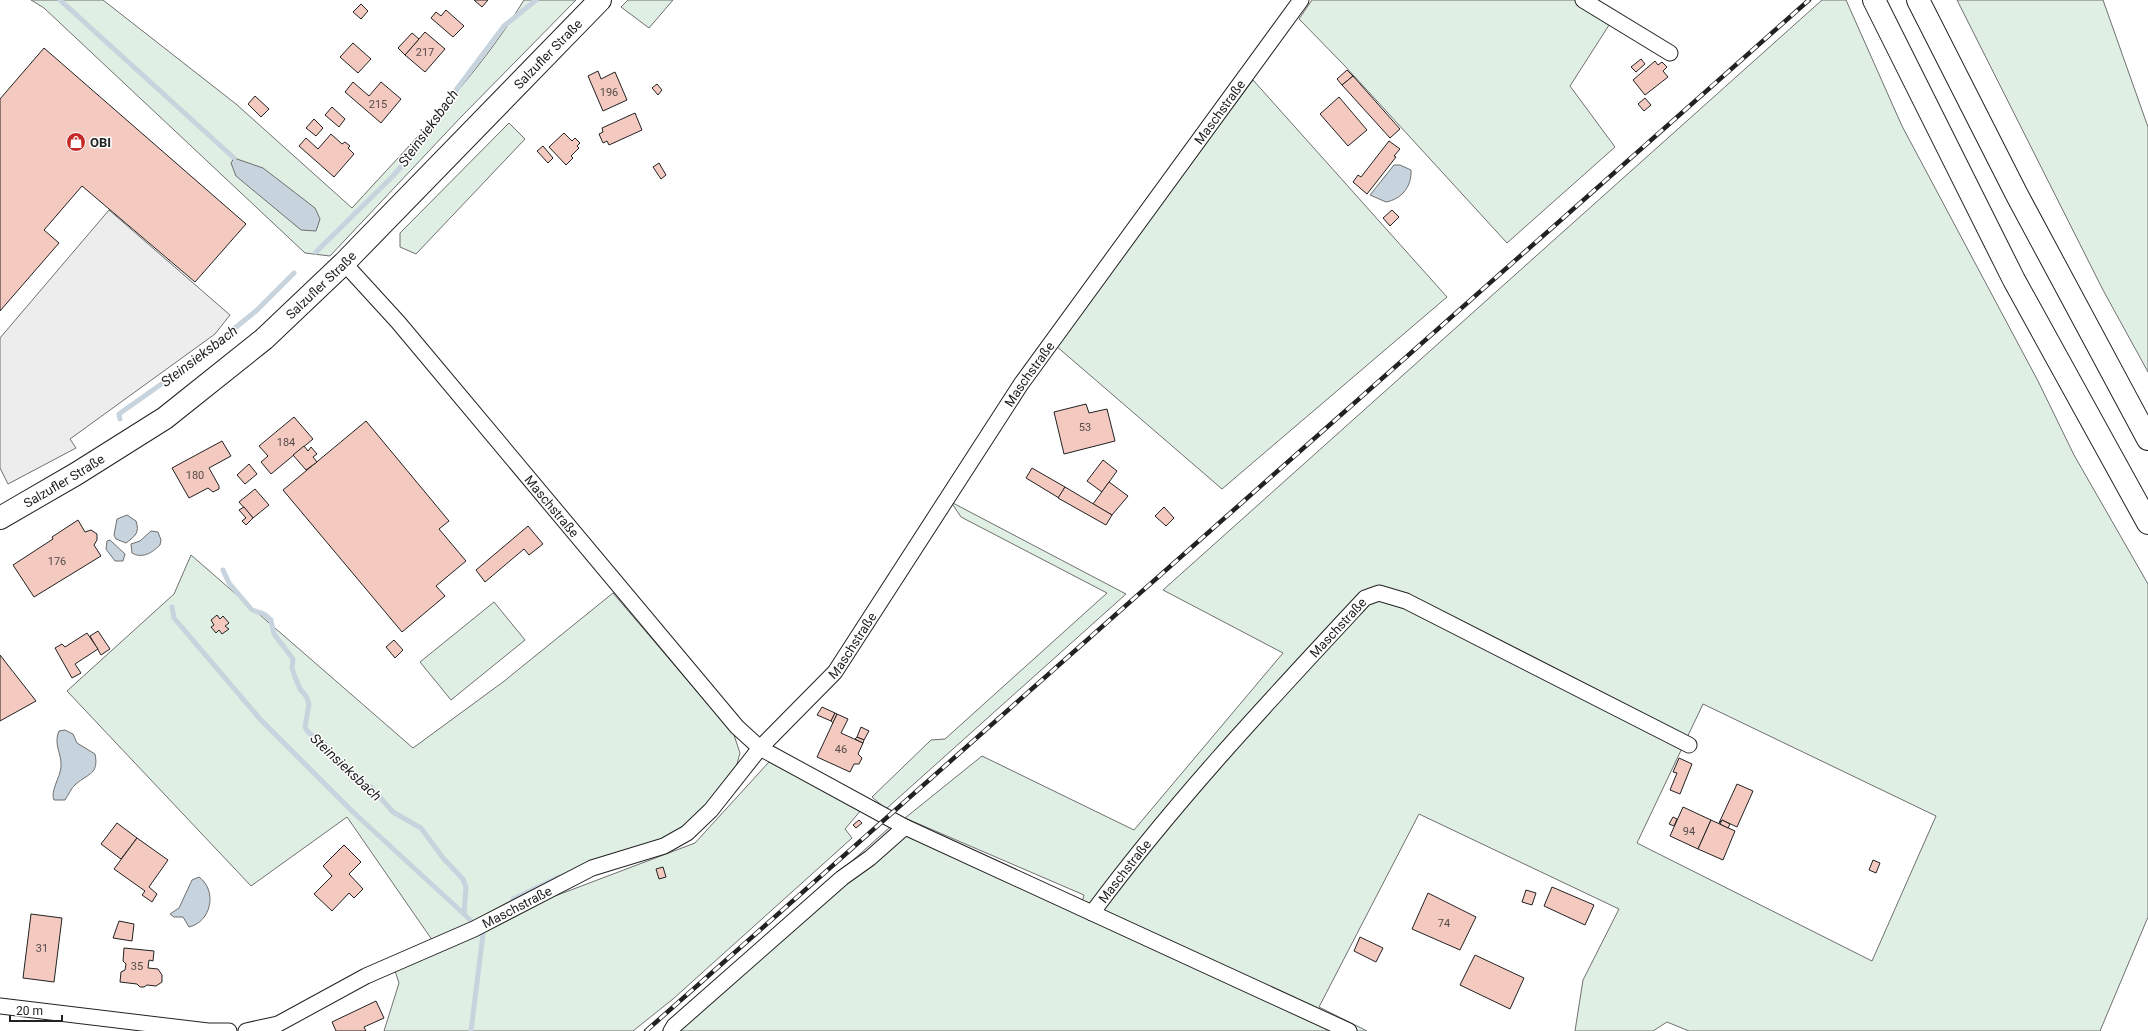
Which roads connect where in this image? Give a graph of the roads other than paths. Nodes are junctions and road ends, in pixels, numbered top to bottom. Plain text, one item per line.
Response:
1 (600, 0) edge
2 (1301, 0) edge
3 (1583, 0) edge
4 (1874, 0) edge
5 (1918, 0) edge
6 (1670, 53) dead end
7 (344, 263) junction
8 (2148, 439) edge
9 (0, 518) edge
10 (2148, 523) edge
11 (1689, 745) dead end
12 (760, 748) junction
13 (905, 827) junction
14 (1092, 913) junction
15 (0, 1006) edge
16 (228, 1031) edge
17 (246, 1031) edge
18 (671, 1031) edge
19 (1349, 1031) edge

1 - 7 main road, Salzufler Straße
2 - 12 street, Maschstraße
3 - 6 street
4 - 10 main road
5 - 8 main road
7 - 9 main road, Salzufler Straße
7 - 12 street, Maschstraße
11 - 14 street, Maschstraße
12 - 13 street, Maschstraße
12 - 17 street, Maschstraße
13 - 14 street, Maschstraße
13 - 18 street
14 - 19 street, Maschstraße
15 - 16 street

